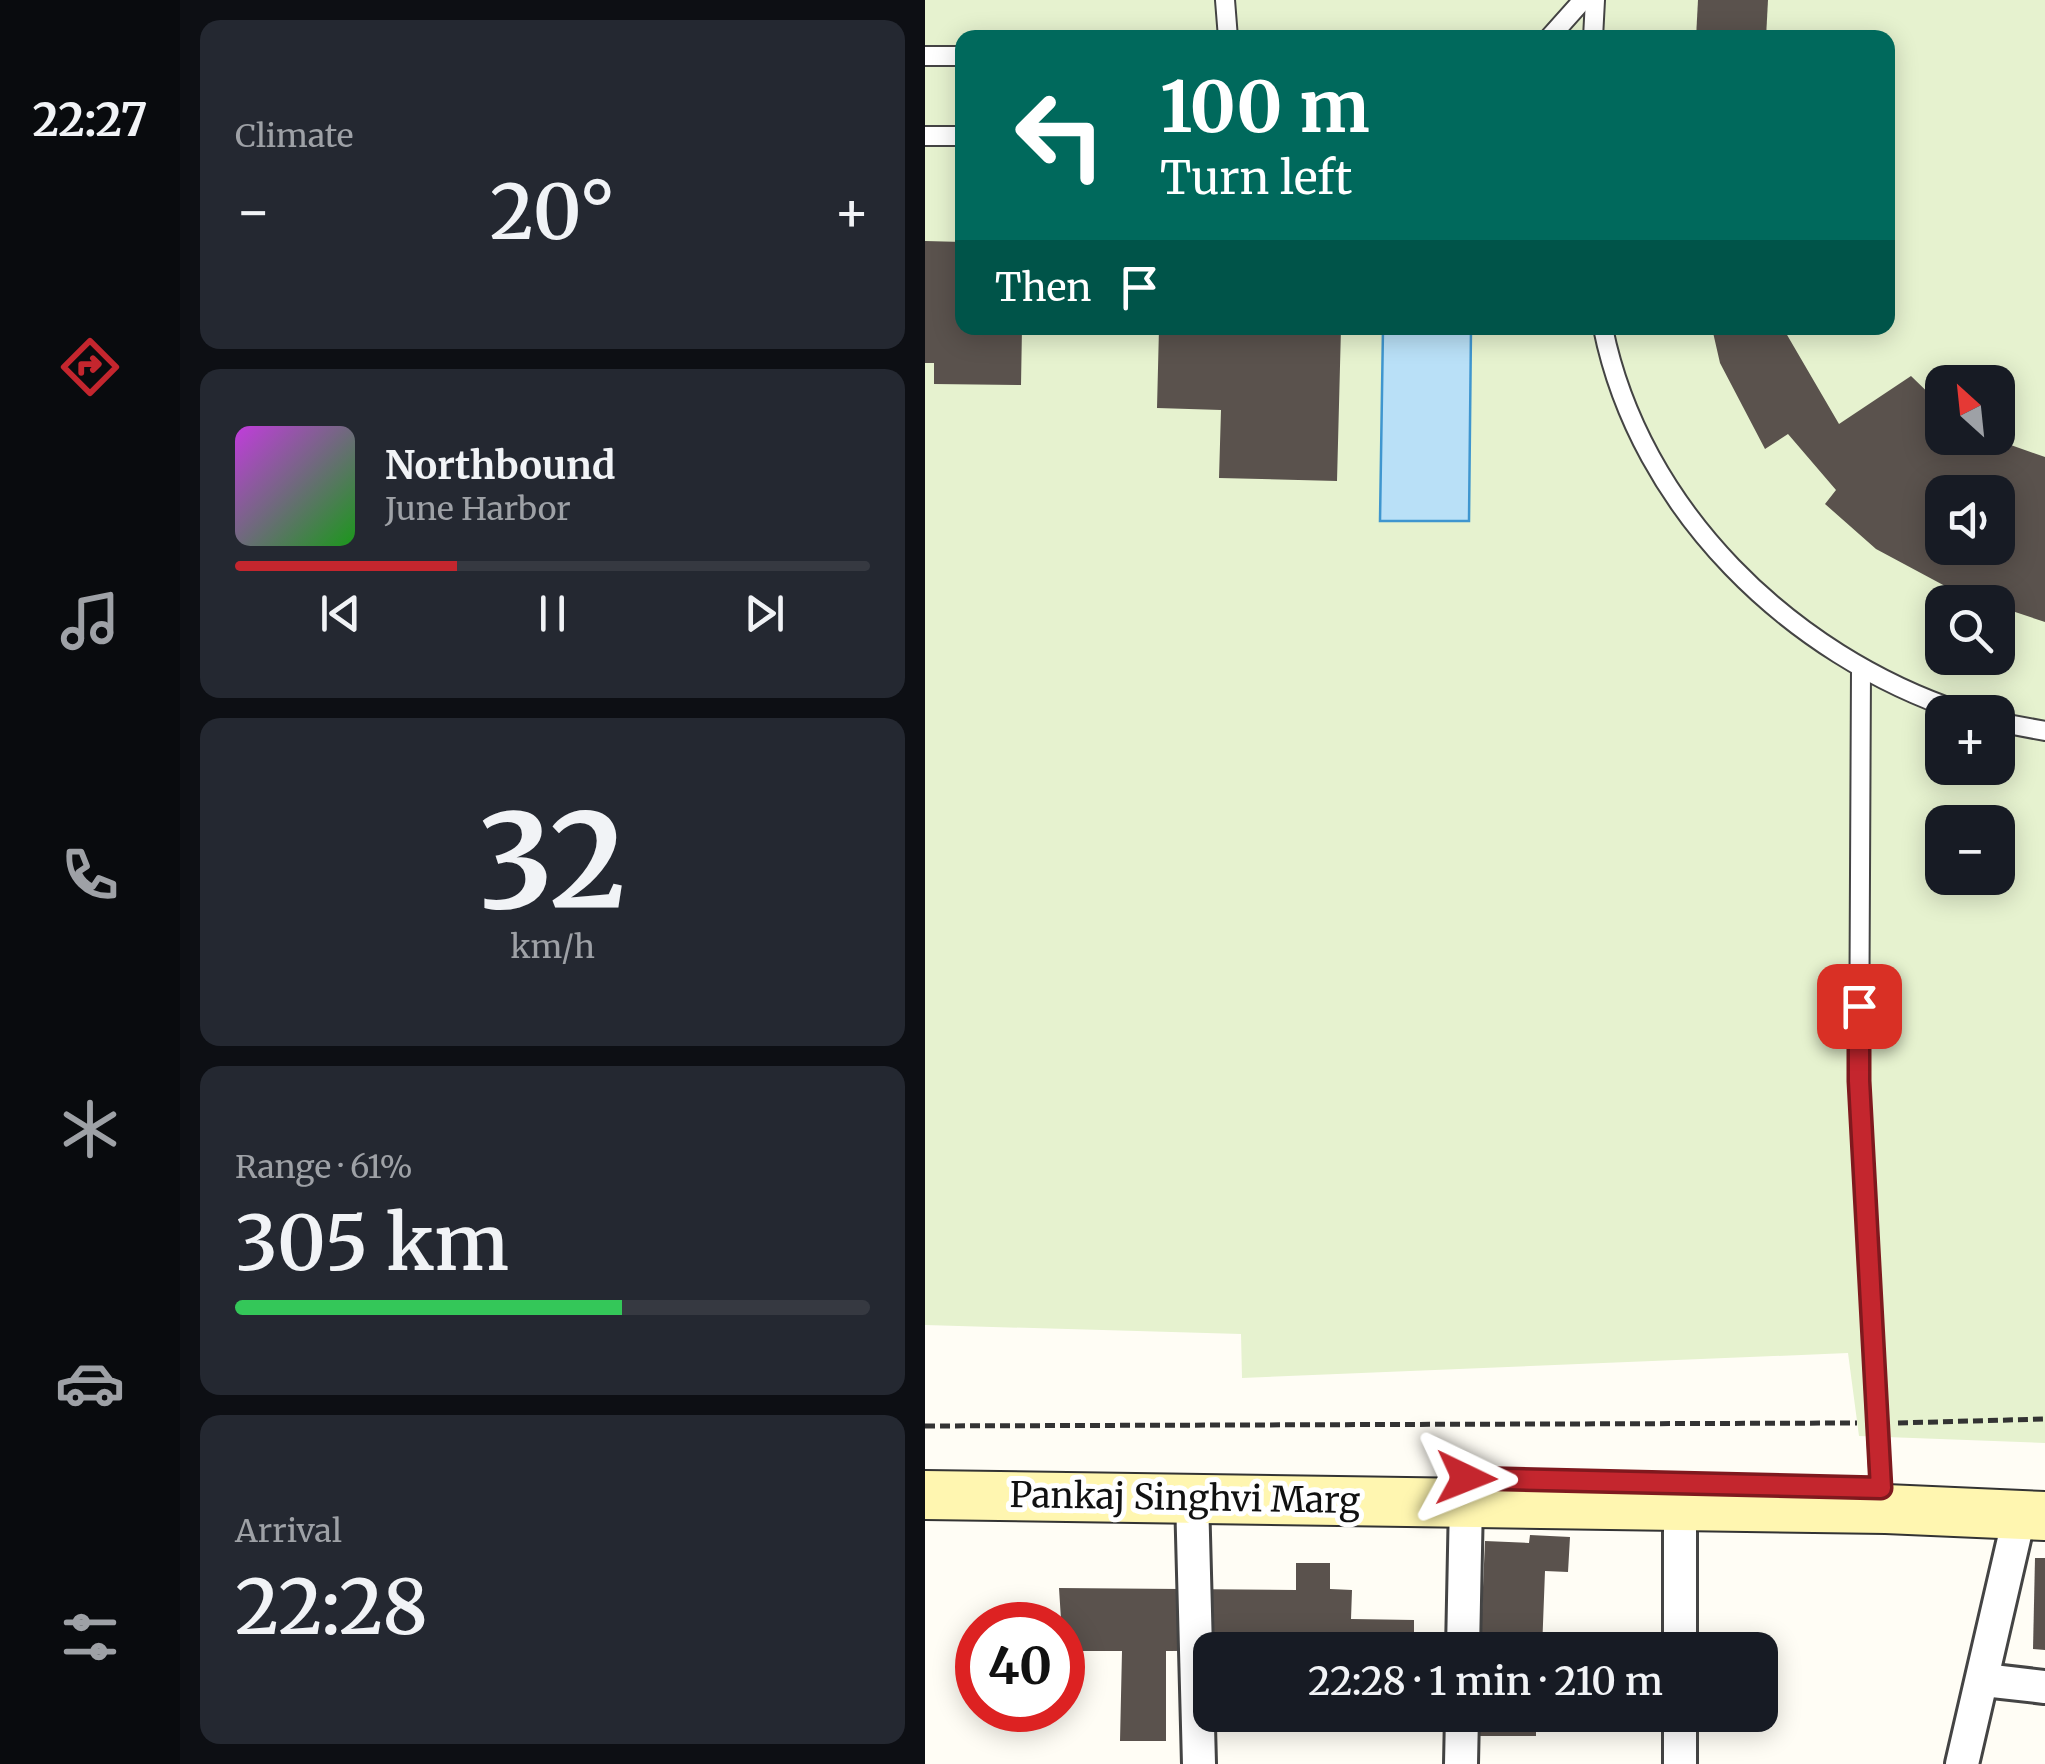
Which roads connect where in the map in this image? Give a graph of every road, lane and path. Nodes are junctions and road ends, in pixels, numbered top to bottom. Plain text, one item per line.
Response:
1 (1225, 0) edge
2 (1583, 0) edge
3 (1595, 0) edge
4 (1227, 30) edge
5 (1556, 30) edge
6 (1593, 30) edge
7 (925, 56) edge
8 (955, 56) edge
9 (925, 136) edge
10 (955, 136) edge
11 (1605, 335) edge
12 (1861, 669) junction
13 (1925, 696) edge
14 (2015, 726) edge
15 (2045, 732) edge
16 (2045, 1420) edge
17 (1877, 1423) junction
18 (925, 1426) edge
19 (925, 1472) edge
20 (1881, 1488) junction
21 (1466, 1489) junction
22 (925, 1495) edge
23 (1193, 1497) junction
24 (1678, 1497) junction
25 (2033, 1502) edge
26 (1463, 1632) edge
27 (1680, 1632) edge
28 (1984, 1680) junction
29 (2045, 1687) edge
30 (1462, 1732) edge
31 (1680, 1732) edge
32 (1199, 1764) edge
33 (1461, 1764) edge
34 (1681, 1764) edge
35 (1962, 1764) edge

1 - 4 lane
2 - 5 lane
3 - 6 lane
7 - 8 lane
9 - 10 lane
11 - 12 lane
12 - 13 lane
12 - 17 lane
14 - 15 lane
16 - 17 path
17 - 18 path
17 - 20 lane
19 - 21 street, Pankaj Singhvi Marg
20 - 24 street, Pankaj Singhvi Marg
20 - 25 street, Pankaj Singhvi Marg
21 - 23 street, Pankaj Singhvi Marg
21 - 24 street, Pankaj Singhvi Marg
21 - 26 street
22 - 23 street, Pankaj Singhvi Marg
23 - 32 street
24 - 25 street, Pankaj Singhvi Marg
24 - 27 street
25 - 28 street
28 - 29 street
28 - 35 street
30 - 33 street
31 - 34 street

